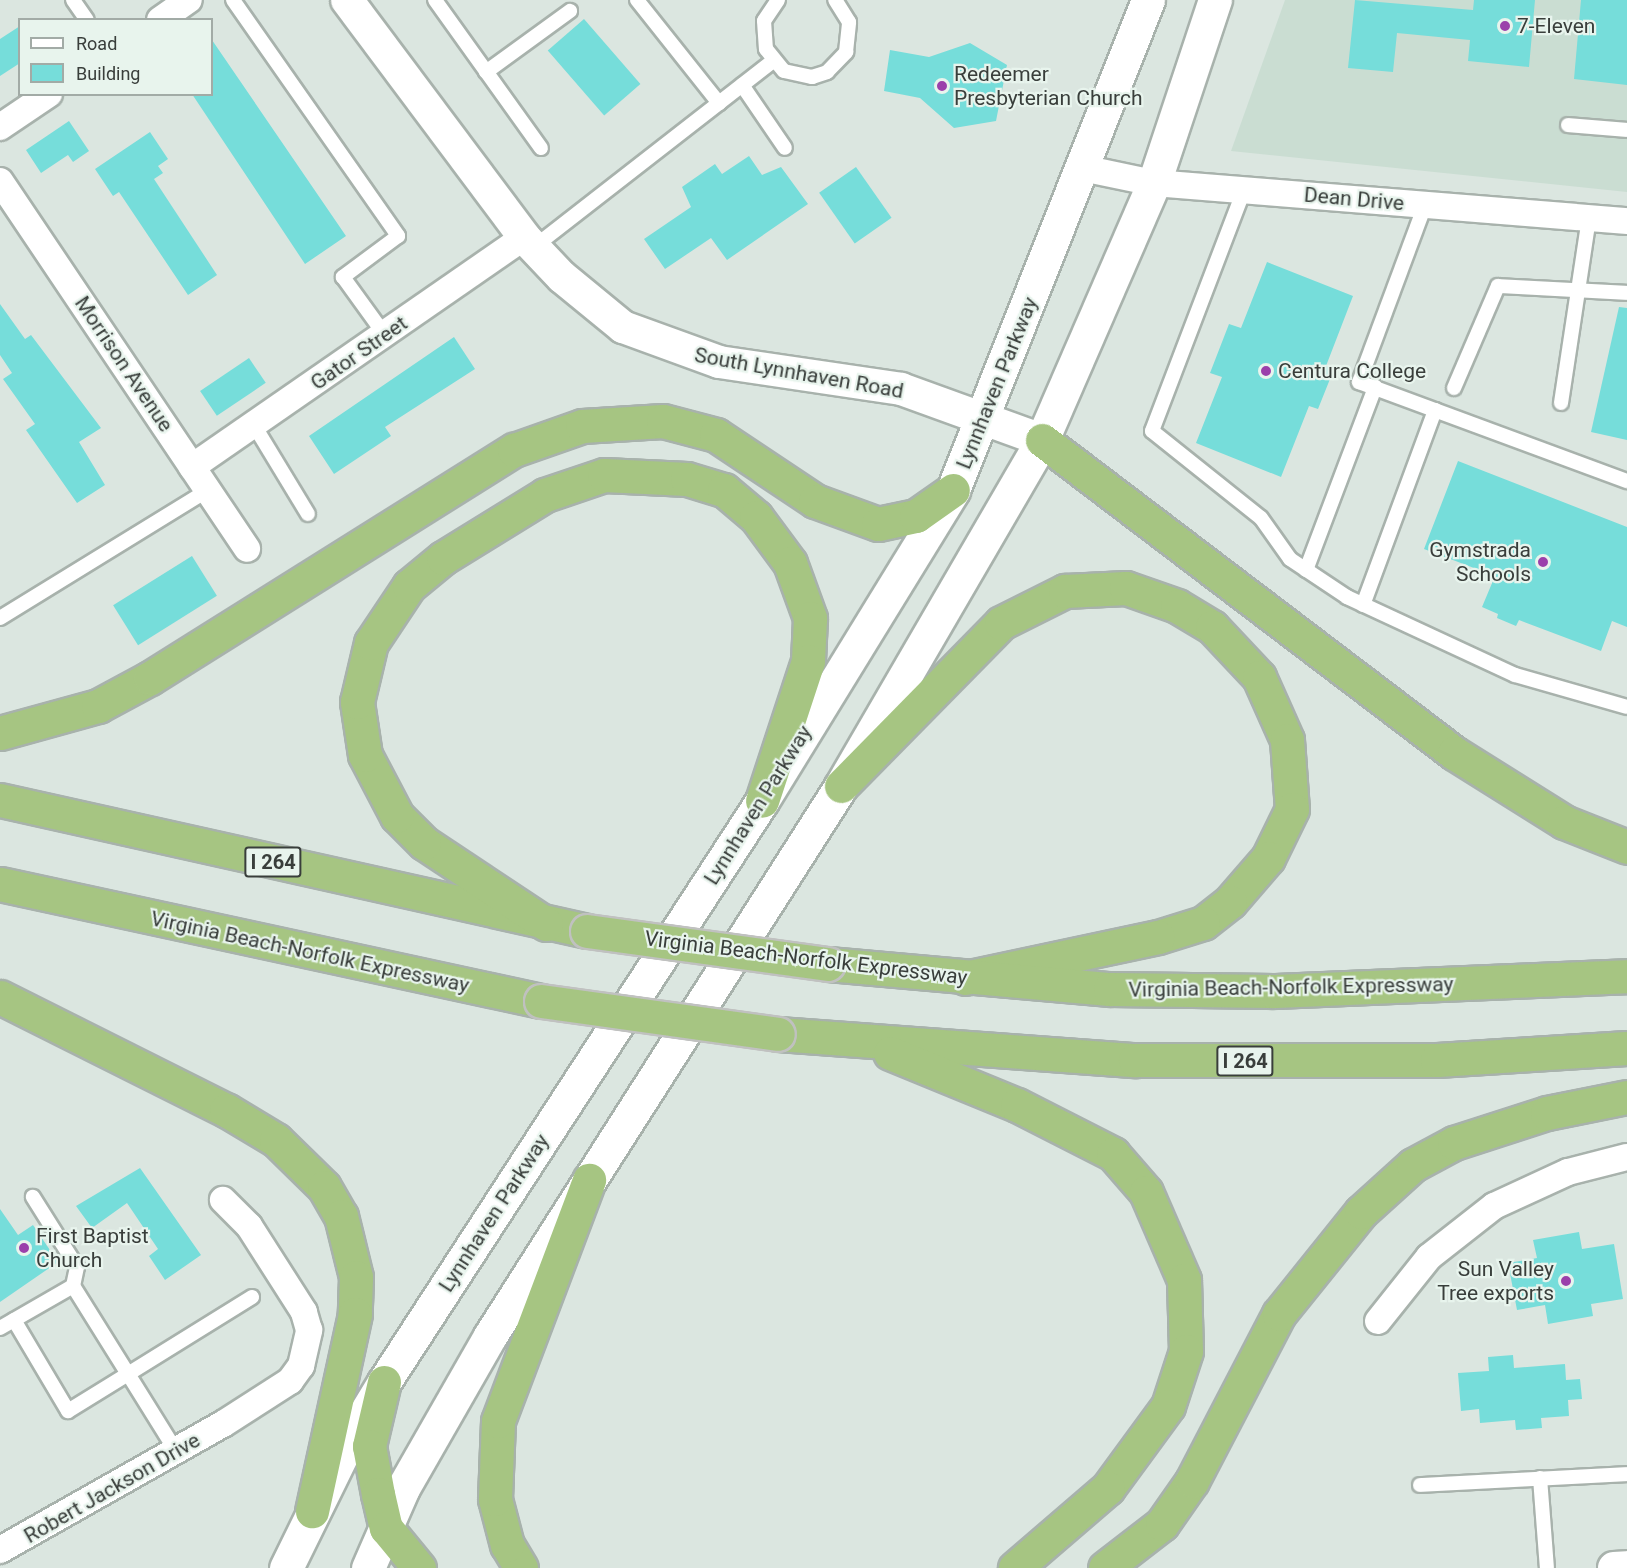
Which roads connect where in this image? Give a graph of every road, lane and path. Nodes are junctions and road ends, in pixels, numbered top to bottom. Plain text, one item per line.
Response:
1 (74, 0) edge
2 (233, 0) edge
3 (346, 0) edge
4 (435, 0) edge
5 (637, 0) edge
6 (778, 0) edge
7 (835, 0) edge
8 (1148, 0) edge
9 (1215, 0) edge
10 (570, 11) dead end
11 (86, 18) edge
12 (773, 61) junction
13 (486, 72) junction
14 (742, 85) junction
15 (46, 96) edge
16 (719, 103) junction
17 (1568, 125) dead end
18 (0, 127) edge
19 (1627, 130) edge
20 (785, 147) dead end
21 (540, 148) dead end
22 (1082, 168) junction
23 (0, 181) edge
24 (1154, 183) junction
25 (1244, 190) junction
26 (1425, 205) junction
27 (1589, 218) junction
28 (1627, 221) edge
29 (529, 242) junction
30 (1578, 289) junction
31 (1627, 293) edge
32 (385, 335) junction
33 (1375, 387) junction
34 (1454, 388) dead end
35 (1561, 403) dead end
36 (1435, 410) junction
37 (986, 417) junction
38 (254, 425) junction
39 (1042, 440) junction
40 (192, 467) junction
41 (1627, 481) edge
42 (208, 490) junction
43 (953, 490) junction
44 (308, 514) dead end
45 (247, 549) dead end
46 (1306, 570) junction
47 (1363, 605) junction
48 (0, 618) edge
49 (1627, 706) edge
50 (0, 733) edge
51 (842, 786) junction
52 (0, 800) edge
53 (762, 801) junction
54 (1627, 847) edge
55 (0, 884) edge
56 (546, 924) junction
57 (1627, 976) edge
58 (965, 978) junction
59 (0, 997) edge
60 (863, 1042) junction
61 (1627, 1048) edge
62 (1627, 1097) edge
63 (1627, 1157) edge
64 (589, 1180) junction
65 (33, 1197) dead end
66 (224, 1200) dead end
67 (73, 1286) junction
68 (252, 1297) dead end
69 (14, 1320) junction
70 (1378, 1321) dead end
71 (0, 1329) edge
72 (128, 1374) junction
73 (384, 1382) junction
74 (176, 1451) junction
75 (1627, 1474) edge
76 (1540, 1478) junction
77 (1420, 1485) dead end
78 (312, 1511) junction
79 (386, 1528) junction
80 (0, 1550) edge
81 (1627, 1567) edge
82 (286, 1568) edge
83 (368, 1568) edge
84 (419, 1568) edge
85 (521, 1568) edge
86 (1015, 1568) edge
87 (1105, 1568) edge
88 (1548, 1568) edge
89 (1614, 1568) edge

1 - 11 lane
2 - 32 lane
3 - 29 street, South Lynnhaven Road
4 - 13 lane
5 - 16 lane
6 - 12 lane
7 - 12 lane
8 - 22 main road, Lynnhaven Parkway
9 - 24 main road
10 - 13 lane
12 - 14 lane
13 - 21 lane
14 - 16 lane
14 - 20 lane
15 - 18 street
16 - 29 lane
17 - 19 lane
22 - 24 street, Dean Drive
22 - 37 main road, Lynnhaven Parkway
23 - 40 street, Morrison Avenue
24 - 25 street, Dean Drive
24 - 39 main road
25 - 26 street, Dean Drive
25 - 46 lane
26 - 27 street, Dean Drive
26 - 33 lane
27 - 28 street, Dean Drive
27 - 30 lane
29 - 32 street, Gator Street
29 - 37 street, South Lynnhaven Road
30 - 31 lane
30 - 34 lane
30 - 35 lane
32 - 38 street, Gator Street
33 - 36 lane
33 - 46 lane
36 - 41 lane
36 - 47 lane
37 - 39 street, South Lynnhaven Road
37 - 43 main road, Lynnhaven Parkway
38 - 40 street, Gator Street
38 - 44 lane
39 - 51 main road
39 - 54 highway
40 - 42 street, Morrison Avenue
42 - 45 street, Morrison Avenue
42 - 48 lane
43 - 50 highway
43 - 53 main road, Lynnhaven Parkway
46 - 47 lane
47 - 49 lane
51 - 58 highway
51 - 64 main road
52 - 56 highway, Virginia Beach-Norfolk Expressway / I 264
53 - 56 highway
53 - 73 main road, Lynnhaven Parkway
55 - 60 highway, Virginia Beach-Norfolk Expressway / I 264, bridge
56 - 58 highway, Virginia Beach-Norfolk Expressway / I 264, bridge
57 - 58 highway, Virginia Beach-Norfolk Expressway / I 264
59 - 78 highway
60 - 61 highway, Virginia Beach-Norfolk Expressway / I 264
60 - 86 highway
62 - 87 highway
63 - 70 street
64 - 79 main road
64 - 85 highway
65 - 67 lane
66 - 74 street, Robert Jackson Drive
67 - 69 lane
67 - 72 lane
68 - 72 lane
69 - 71 lane
69 - 72 lane
72 - 74 lane
73 - 78 main road, Lynnhaven Parkway
73 - 79 highway
74 - 80 street, Robert Jackson Drive
75 - 76 lane
76 - 77 lane
76 - 88 lane
78 - 82 main road, Lynnhaven Parkway
79 - 83 main road
79 - 84 highway
81 - 89 street

